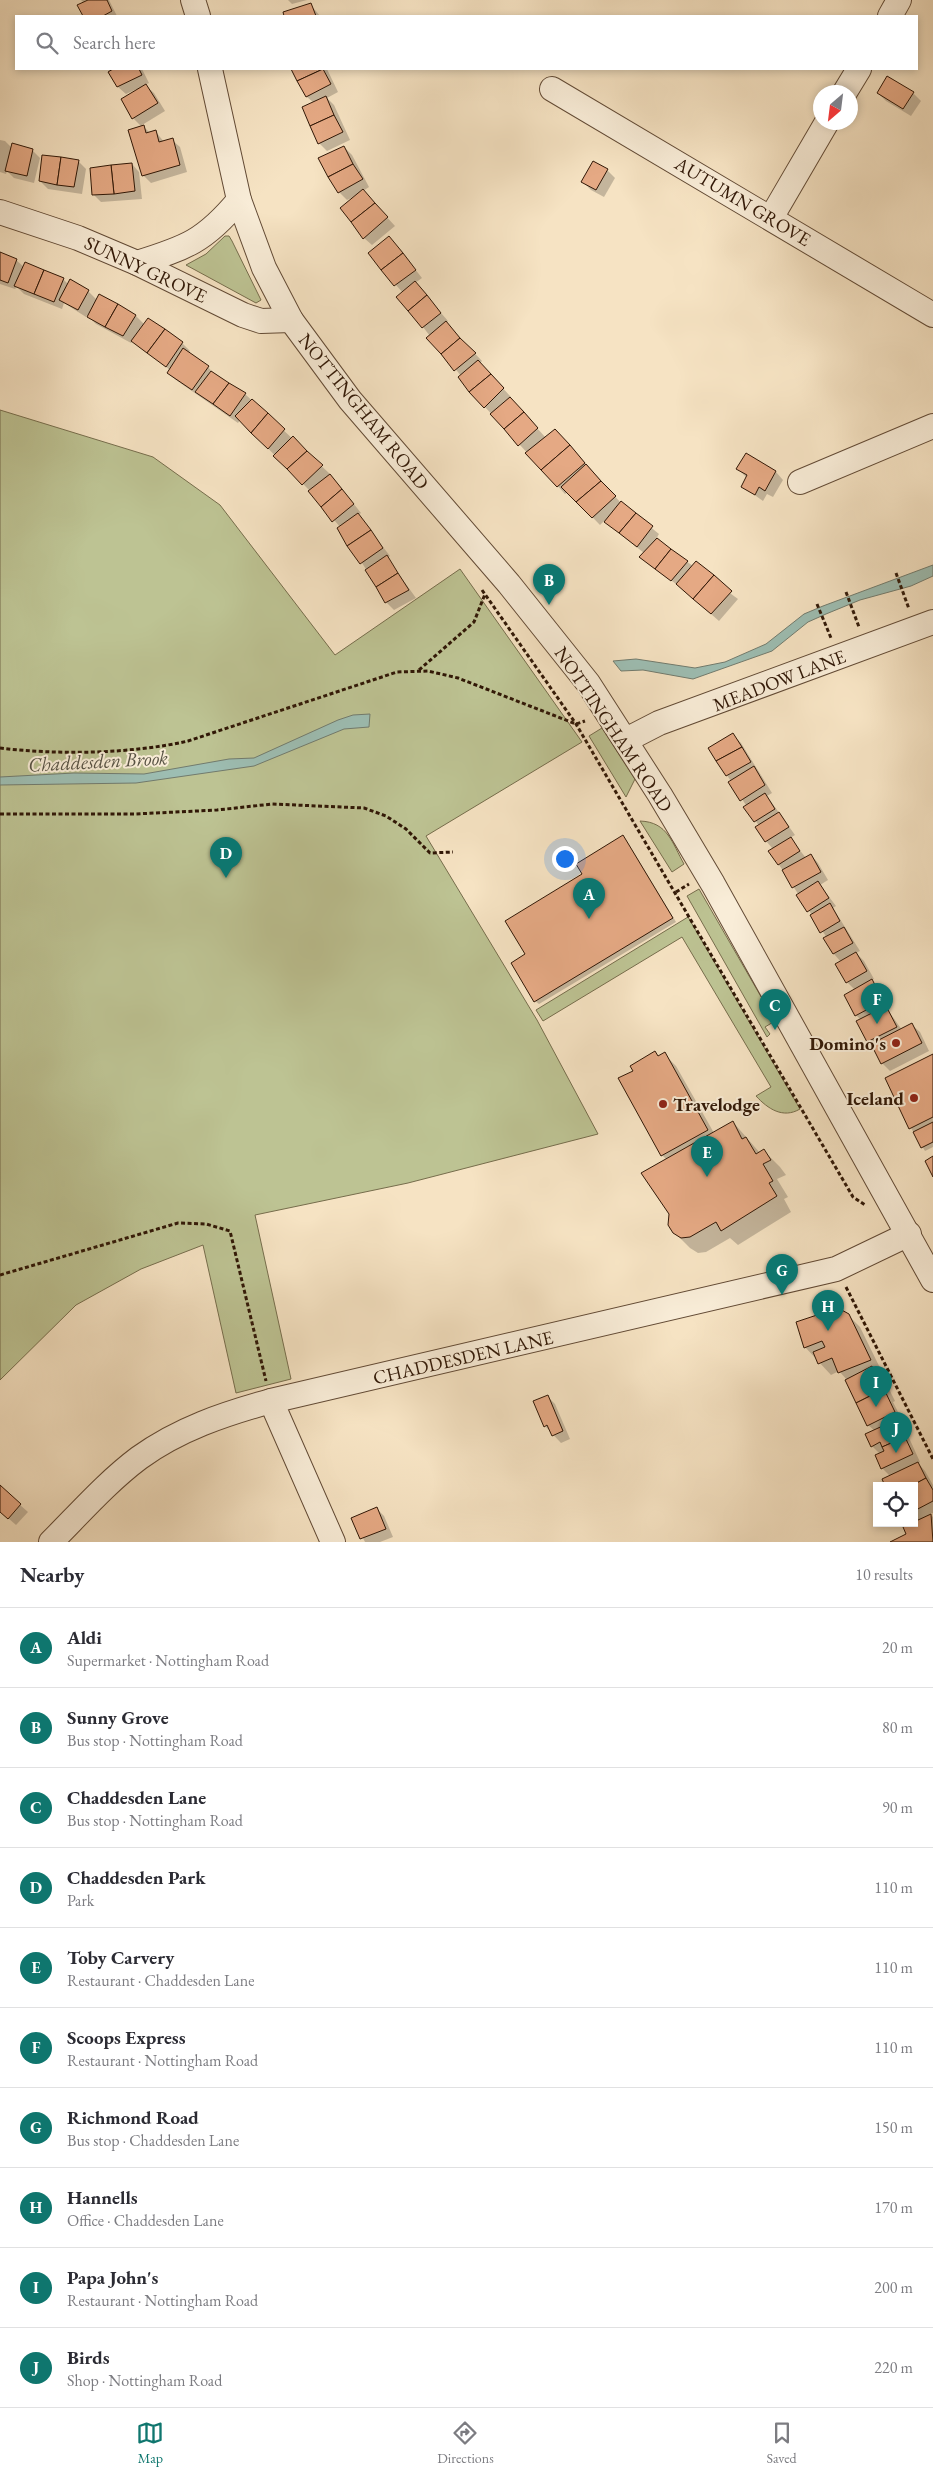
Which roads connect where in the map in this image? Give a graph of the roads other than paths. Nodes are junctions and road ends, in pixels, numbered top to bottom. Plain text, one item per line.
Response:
1 (193, 0) edge
2 (899, 0) edge
3 (198, 15) edge
4 (891, 15) edge
5 (210, 70) edge
6 (858, 70) edge
7 (849, 85) edge
8 (552, 89) dead end
9 (822, 130) edge
10 (239, 200) junction
11 (0, 212) edge
12 (771, 218) junction
13 (137, 263) junction
14 (933, 315) edge
15 (292, 320) junction
16 (933, 426) edge
17 (800, 482) dead end
18 (933, 622) edge
19 (626, 740) junction
20 (909, 1234) junction
21 (933, 1280) edge
22 (271, 1401) junction
23 (51, 1542) edge
24 (333, 1542) edge

1 - 3 street
2 - 4 street
5 - 10 street, NOTTINGHAM ROAD
6 - 7 street
8 - 12 street, AUTUMN GROVE
9 - 12 street
10 - 13 street
10 - 15 street, NOTTINGHAM ROAD
11 - 13 street, SUNNY GROVE
12 - 14 street, AUTUMN GROVE
13 - 15 street, SUNNY GROVE
15 - 19 street, NOTTINGHAM ROAD
16 - 17 street
18 - 19 street, MEADOW LANE
19 - 20 street, NOTTINGHAM ROAD
20 - 21 street, NOTTINGHAM ROAD
20 - 22 street, CHADDESDEN LANE
22 - 23 street, CHADDESDEN LANE
22 - 24 street

